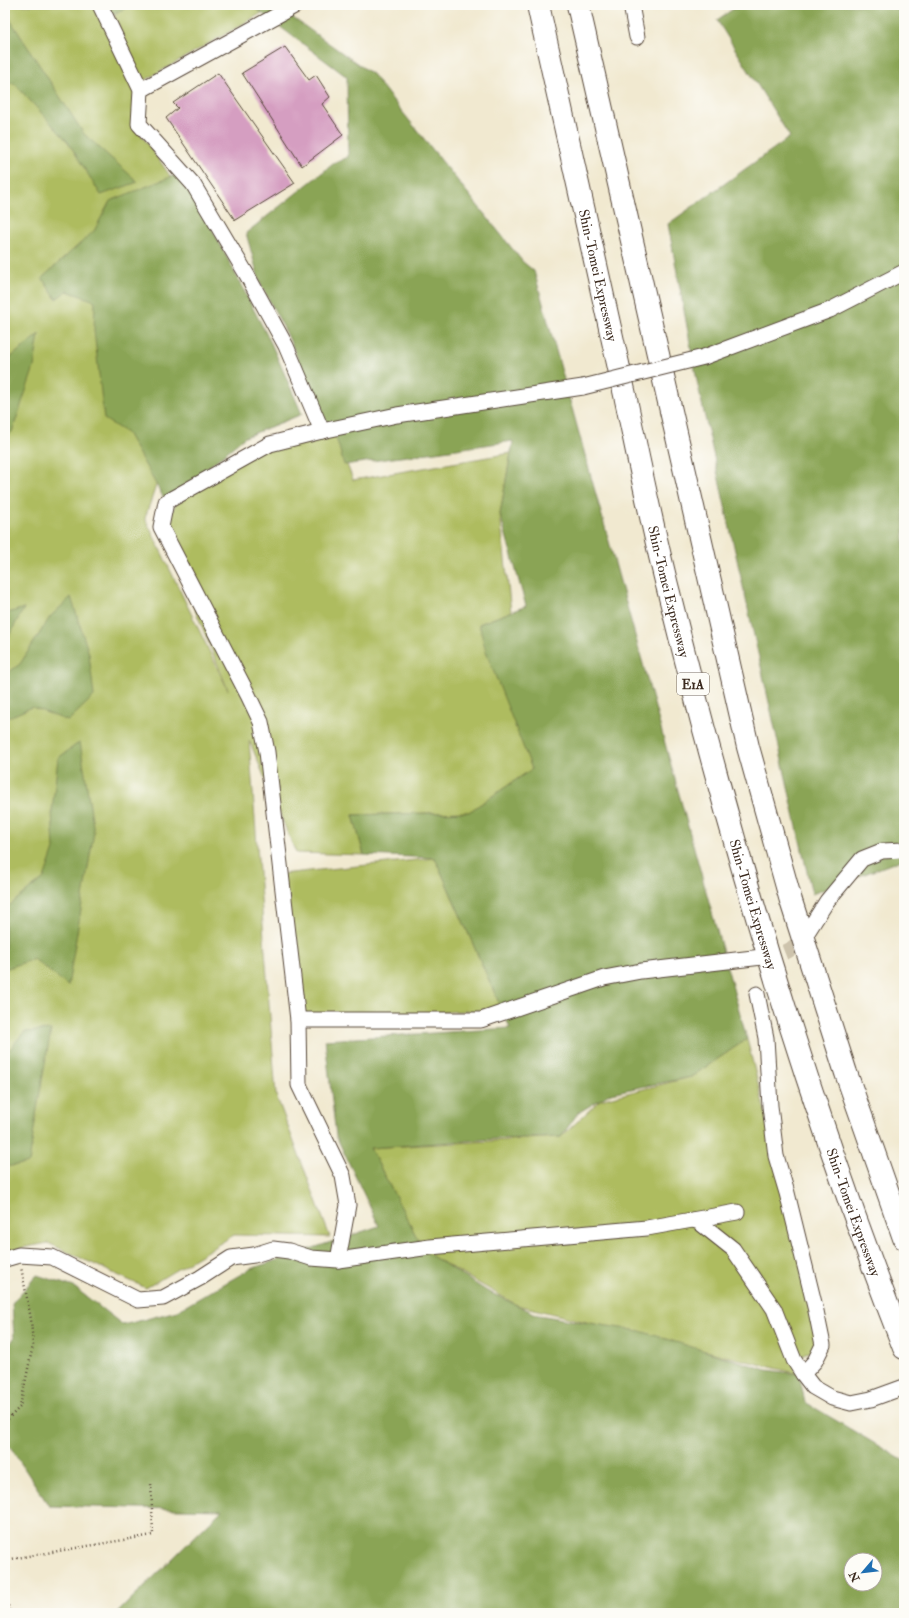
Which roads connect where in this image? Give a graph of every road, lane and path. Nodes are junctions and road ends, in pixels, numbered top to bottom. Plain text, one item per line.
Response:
1 (100, 5) edge
2 (296, 5) edge
3 (538, 5) edge
4 (578, 5) edge
5 (630, 5) edge
6 (637, 37) dead end
7 (141, 90) junction
8 (904, 272) edge
9 (322, 431) junction
10 (904, 850) edge
11 (808, 932) tunnel mouth
12 (762, 957) tunnel mouth
13 (757, 994) dead end
14 (298, 1020) junction
15 (737, 1212) dead end
16 (693, 1220) junction
17 (904, 1238) edge
18 (12, 1257) edge
19 (338, 1260) junction
20 (904, 1348) edge
21 (803, 1374) junction
22 (904, 1387) edge
23 (5, 1422) edge
24 (151, 1482) dead end
25 (5, 1560) edge
26 (5, 1594) edge
27 (10, 1613) edge

1 - 7 street
2 - 7 street
3 - 20 highway, Shin-Tomei Expressway / E1A
4 - 17 highway, E1A
5 - 6 street
7 - 9 street
8 - 9 street, bridge
9 - 14 street
10 - 11 street
12 - 14 street
13 - 21 street
14 - 19 street
15 - 16 street
16 - 19 street
16 - 21 street
18 - 19 street
18 - 23 path
21 - 22 street
24 - 25 path
26 - 27 path

